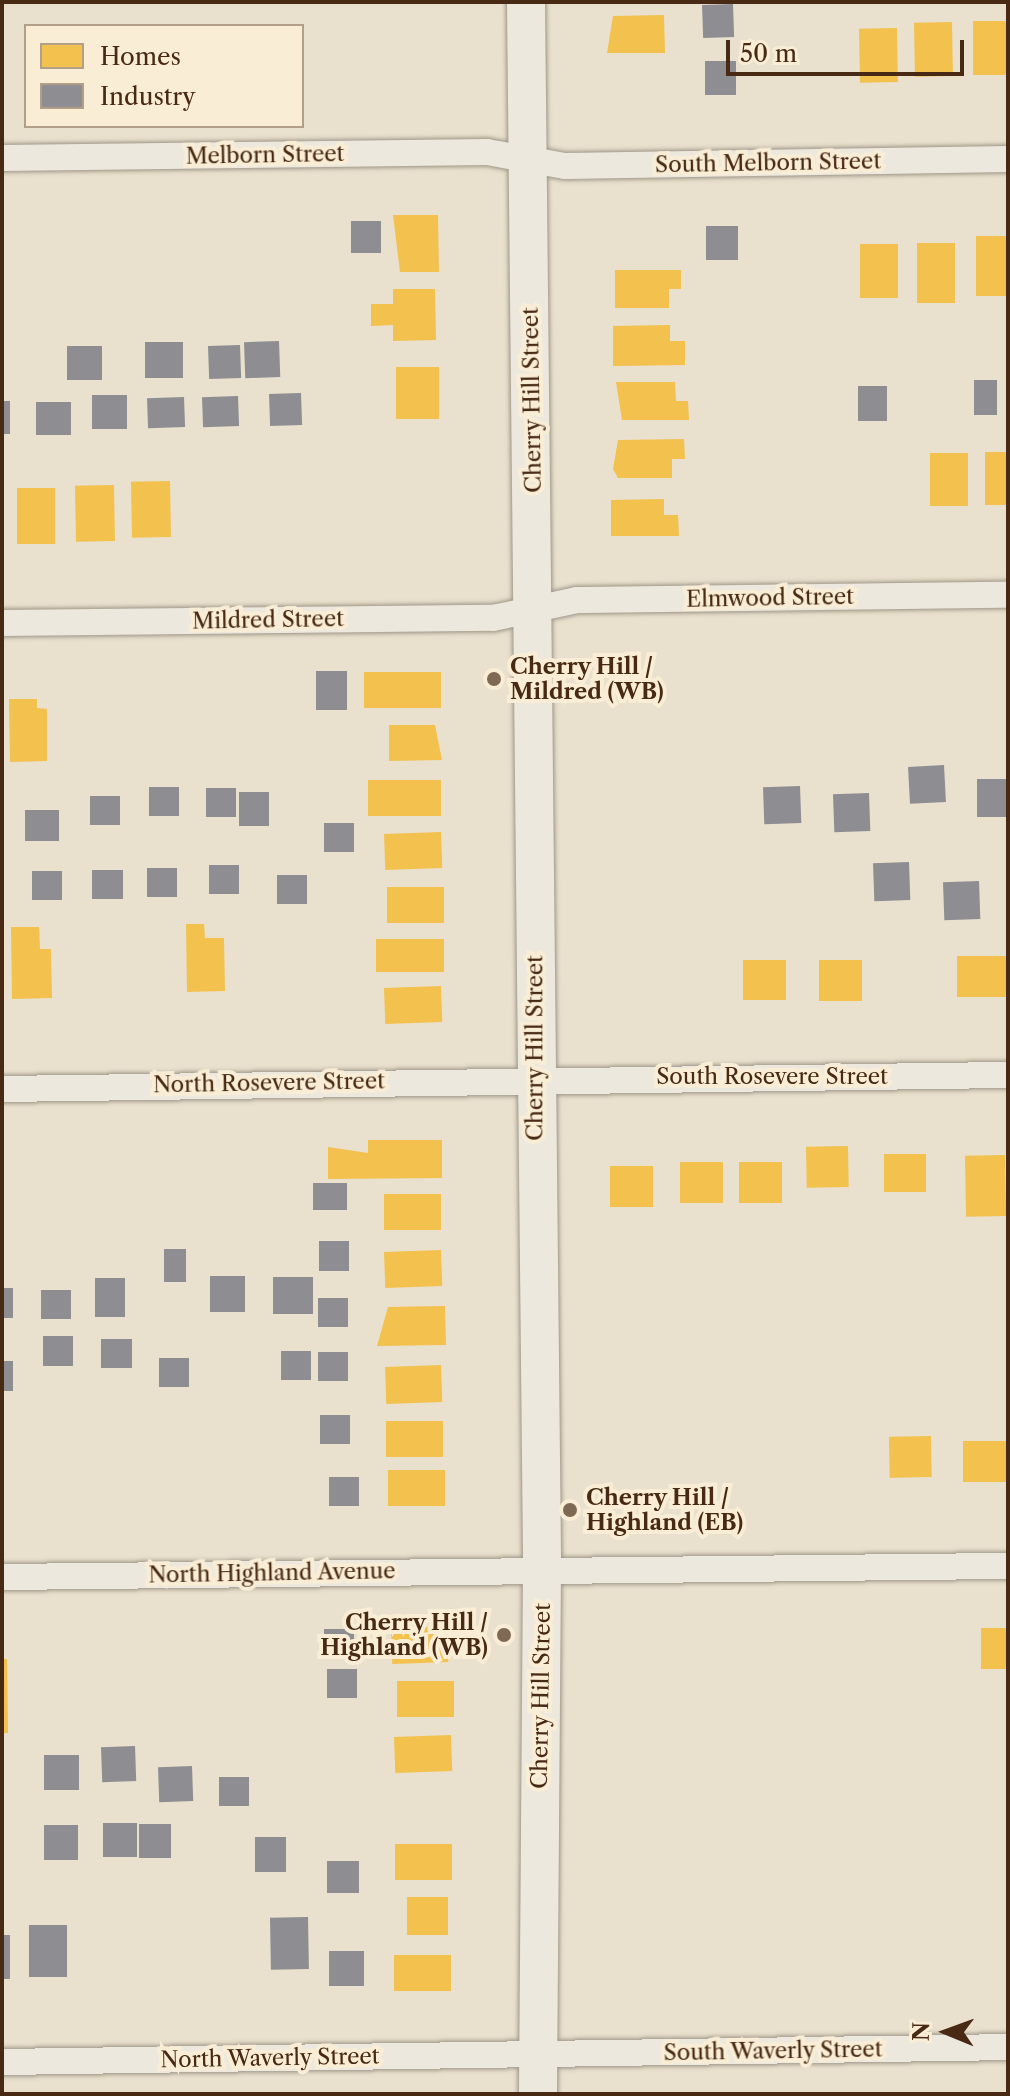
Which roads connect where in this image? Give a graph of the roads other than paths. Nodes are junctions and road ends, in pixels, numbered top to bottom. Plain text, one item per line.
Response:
1 (526, 2) edge
2 (2, 158) edge
3 (1008, 159) edge
4 (528, 161) junction
5 (1008, 595) edge
6 (532, 609) junction
7 (2, 623) edge
8 (1008, 1075) edge
9 (535, 1078) junction
10 (2, 1089) edge
11 (1008, 1566) edge
12 (542, 1569) junction
13 (2, 1577) edge
14 (1008, 2047) edge
15 (537, 2055) junction
16 (2, 2062) edge
17 (538, 2094) edge

1 - 4 street, Cherry Hill Street
2 - 4 street, Melborn Street
3 - 4 street, South Melborn Street
4 - 6 street, Cherry Hill Street
5 - 6 street, Elmwood Street
6 - 7 street, Mildred Street
6 - 9 street, Cherry Hill Street
8 - 9 street, South Rosevere Street
9 - 10 street, North Rosevere Street
9 - 12 street, Cherry Hill Street
11 - 12 street, North Highland Avenue
12 - 13 street, North Highland Avenue
12 - 15 street, Cherry Hill Street
14 - 15 street, South Waverly Street
15 - 16 street, North Waverly Street
15 - 17 street, Cherry Hill Street

